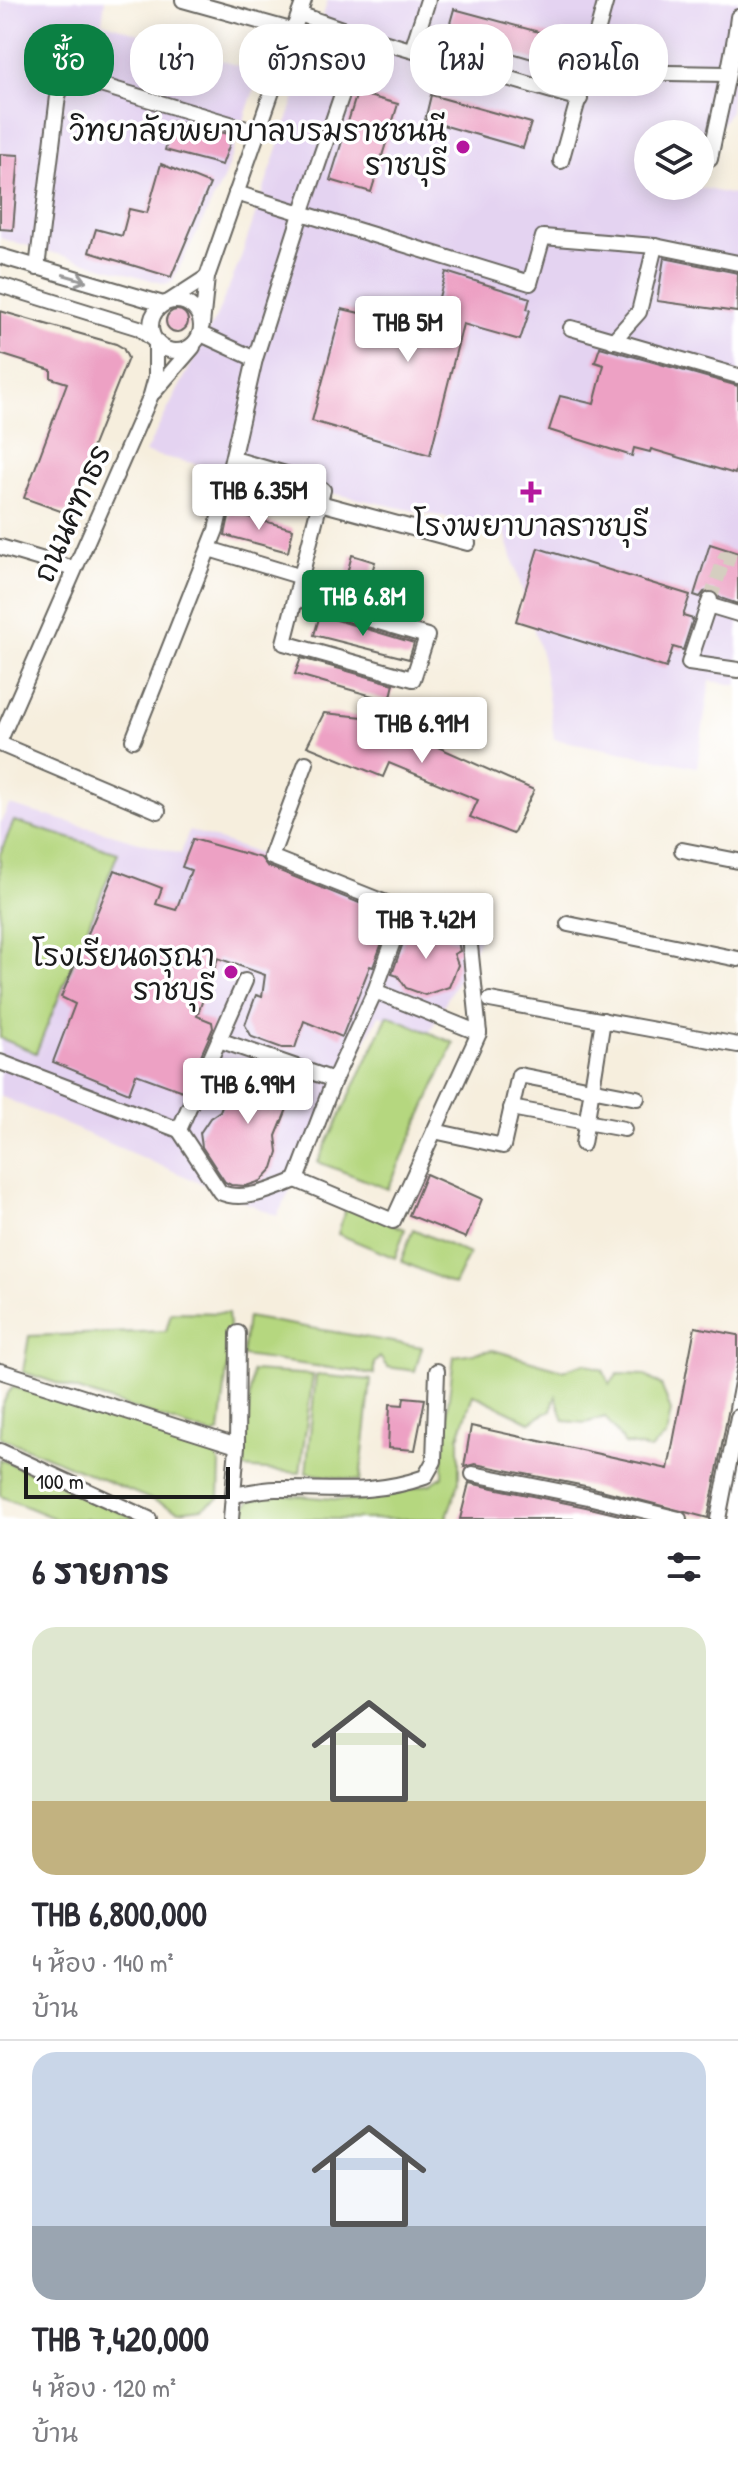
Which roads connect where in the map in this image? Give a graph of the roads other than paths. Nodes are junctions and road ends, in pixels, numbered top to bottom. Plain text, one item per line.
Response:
1 (183, 0) edge
2 (428, 0) edge
3 (606, 0) edge
4 (301, 7) edge
5 (738, 17) edge
6 (269, 24) edge
7 (337, 24) edge
8 (420, 24) edge
9 (600, 24) edge
10 (668, 73) edge
11 (727, 74) junction
12 (513, 79) edge
13 (270, 96) edge
14 (341, 96) edge
15 (581, 96) edge
16 (580, 99) junction
17 (257, 132) junction
18 (714, 139) edge
19 (561, 161) dead end
20 (236, 193) junction
21 (301, 214) junction
22 (655, 246) junction
23 (0, 256) edge
24 (738, 263) edge
25 (37, 268) junction
26 (207, 277) junction
27 (0, 285) edge
28 (166, 303) junction
29 (571, 328) dead end
30 (199, 334) junction
31 (156, 341) junction
32 (613, 341) junction
33 (255, 359) junction
34 (738, 376) edge
35 (151, 395) junction
36 (234, 459) junction
37 (320, 503) junction
38 (468, 543) dead end
39 (0, 547) edge
40 (209, 549) junction
41 (74, 569) junction
42 (302, 577) junction
43 (296, 598) junction
44 (738, 614) edge
45 (738, 670) edge
46 (8, 702) edge
47 (133, 740) dead end
48 (0, 742) edge
49 (306, 763) dead end
50 (158, 811) dead end
51 (682, 850) dead end
52 (738, 861) edge
53 (404, 911) junction
54 (568, 924) dead end
55 (738, 959) edge
56 (245, 981) dead end
57 (375, 991) junction
58 (490, 1000) dead end
59 (603, 1020) junction
60 (479, 1033) junction
61 (219, 1040) junction
62 (738, 1045) edge
63 (0, 1062) edge
64 (334, 1080) junction
65 (592, 1089) junction
66 (637, 1098) dead end
67 (511, 1108) junction
68 (587, 1123) junction
69 (624, 1129) dead end
70 (179, 1130) junction
71 (434, 1131) junction
72 (583, 1144) dead end
73 (296, 1180) junction
74 (238, 1333) dead end
75 (0, 1371) edge
76 (437, 1371) dead end
77 (738, 1417) edge
78 (237, 1446) junction
79 (0, 1451) edge
80 (473, 1474) dead end
81 (233, 1495) junction
82 (661, 1517) edge
83 (229, 1518) edge
84 (149, 1519) edge
85 (679, 1519) edge
86 (718, 1519) edge

1 - 6 street
2 - 8 street
3 - 9 street
4 - 7 street
5 - 11 street
10 - 11 street
11 - 18 street
12 - 16 street
13 - 17 street
14 - 21 street
15 - 16 street
16 - 19 street
17 - 20 street
17 - 25 street
20 - 21 street
20 - 26 street
21 - 22 street
21 - 33 street
22 - 24 street
22 - 32 street
23 - 25 street
25 -> 28 street
26 - 28 street
26 - 30 street
27 - 31 street
28 - 30 street
28 - 31 street
29 - 32 street
30 - 31 street
30 - 33 street
30 - 35 street, ถนนคฑาธร
31 - 35 street, ถนนคฑาธร
32 - 34 street
33 - 36 street
35 - 41 street, ถนนคฑาธร
36 - 37 street
36 - 40 street
37 - 38 street
37 - 42 street
39 - 41 street
40 - 42 street
40 - 47 street
41 - 46 street, ถนนคฑาธร
42 - 43 street
43 - 43 street
44 - 45 street
46 - 48 street, ถนนคฑาธร
48 - 50 street
49 - 53 street
51 - 52 street
53 - 57 street
53 - 60 street
54 - 55 street
56 - 61 street
57 - 60 street
57 - 64 street
58 - 59 street
59 - 62 street
59 - 65 street
60 - 71 street
61 - 64 street
61 - 70 street
63 - 70 street
64 - 73 street
65 - 66 street
65 - 67 street
65 - 68 street
67 - 68 street
67 - 71 street
68 - 69 street
68 - 72 street
70 - 73 street
71 - 73 street
74 - 78 street
75 - 78 street
76 - 81 street
77 - 86 street
78 - 81 street
79 - 84 street
80 - 82 street
81 - 83 street
82 - 85 street

